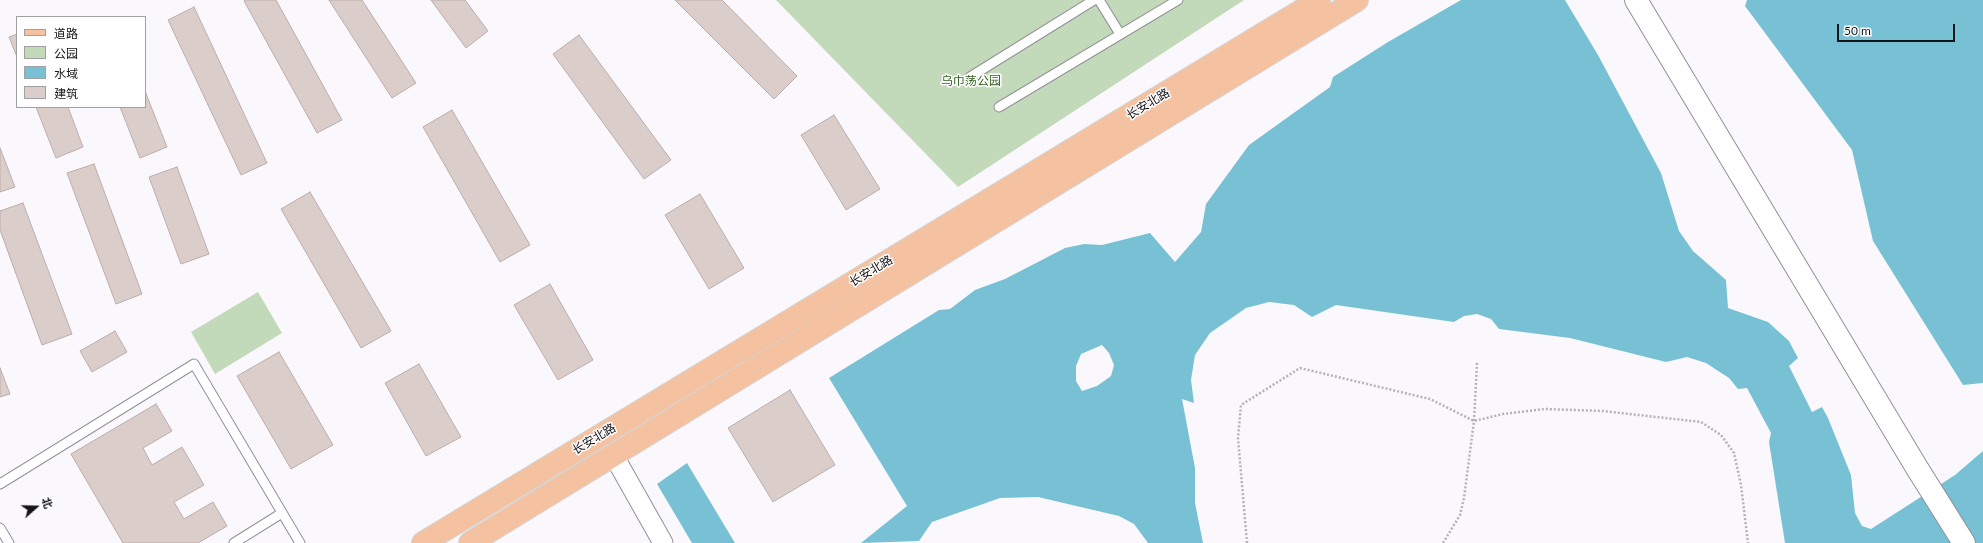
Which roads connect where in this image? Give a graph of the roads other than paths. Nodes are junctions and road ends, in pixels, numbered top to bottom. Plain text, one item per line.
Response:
1 (1094, 0) edge
2 (1099, 0) edge
3 (1178, 0) edge
4 (1357, 0) edge
5 (1636, 0) edge
6 (1316, 9) edge
7 (1120, 34) junction
8 (970, 77) dead end
9 (999, 108) dead end
10 (614, 456) junction
11 (0, 484) edge
12 (282, 513) junction
13 (0, 528) edge
14 (9, 543) edge
15 (234, 543) edge
16 (300, 543) edge
17 (423, 543) edge
18 (470, 543) edge
19 (663, 543) edge
20 (1964, 543) edge

1 - 8 lane
2 - 7 lane
3 - 7 lane
4 - 6 main road, 长安北路
5 - 20 main road
6 - 10 main road, 长安北路
6 - 17 main road, 长安北路
7 - 9 lane
10 - 18 main road, 长安北路
10 - 19 street
11 - 12 lane
12 - 15 lane
12 - 16 lane
13 - 14 lane

